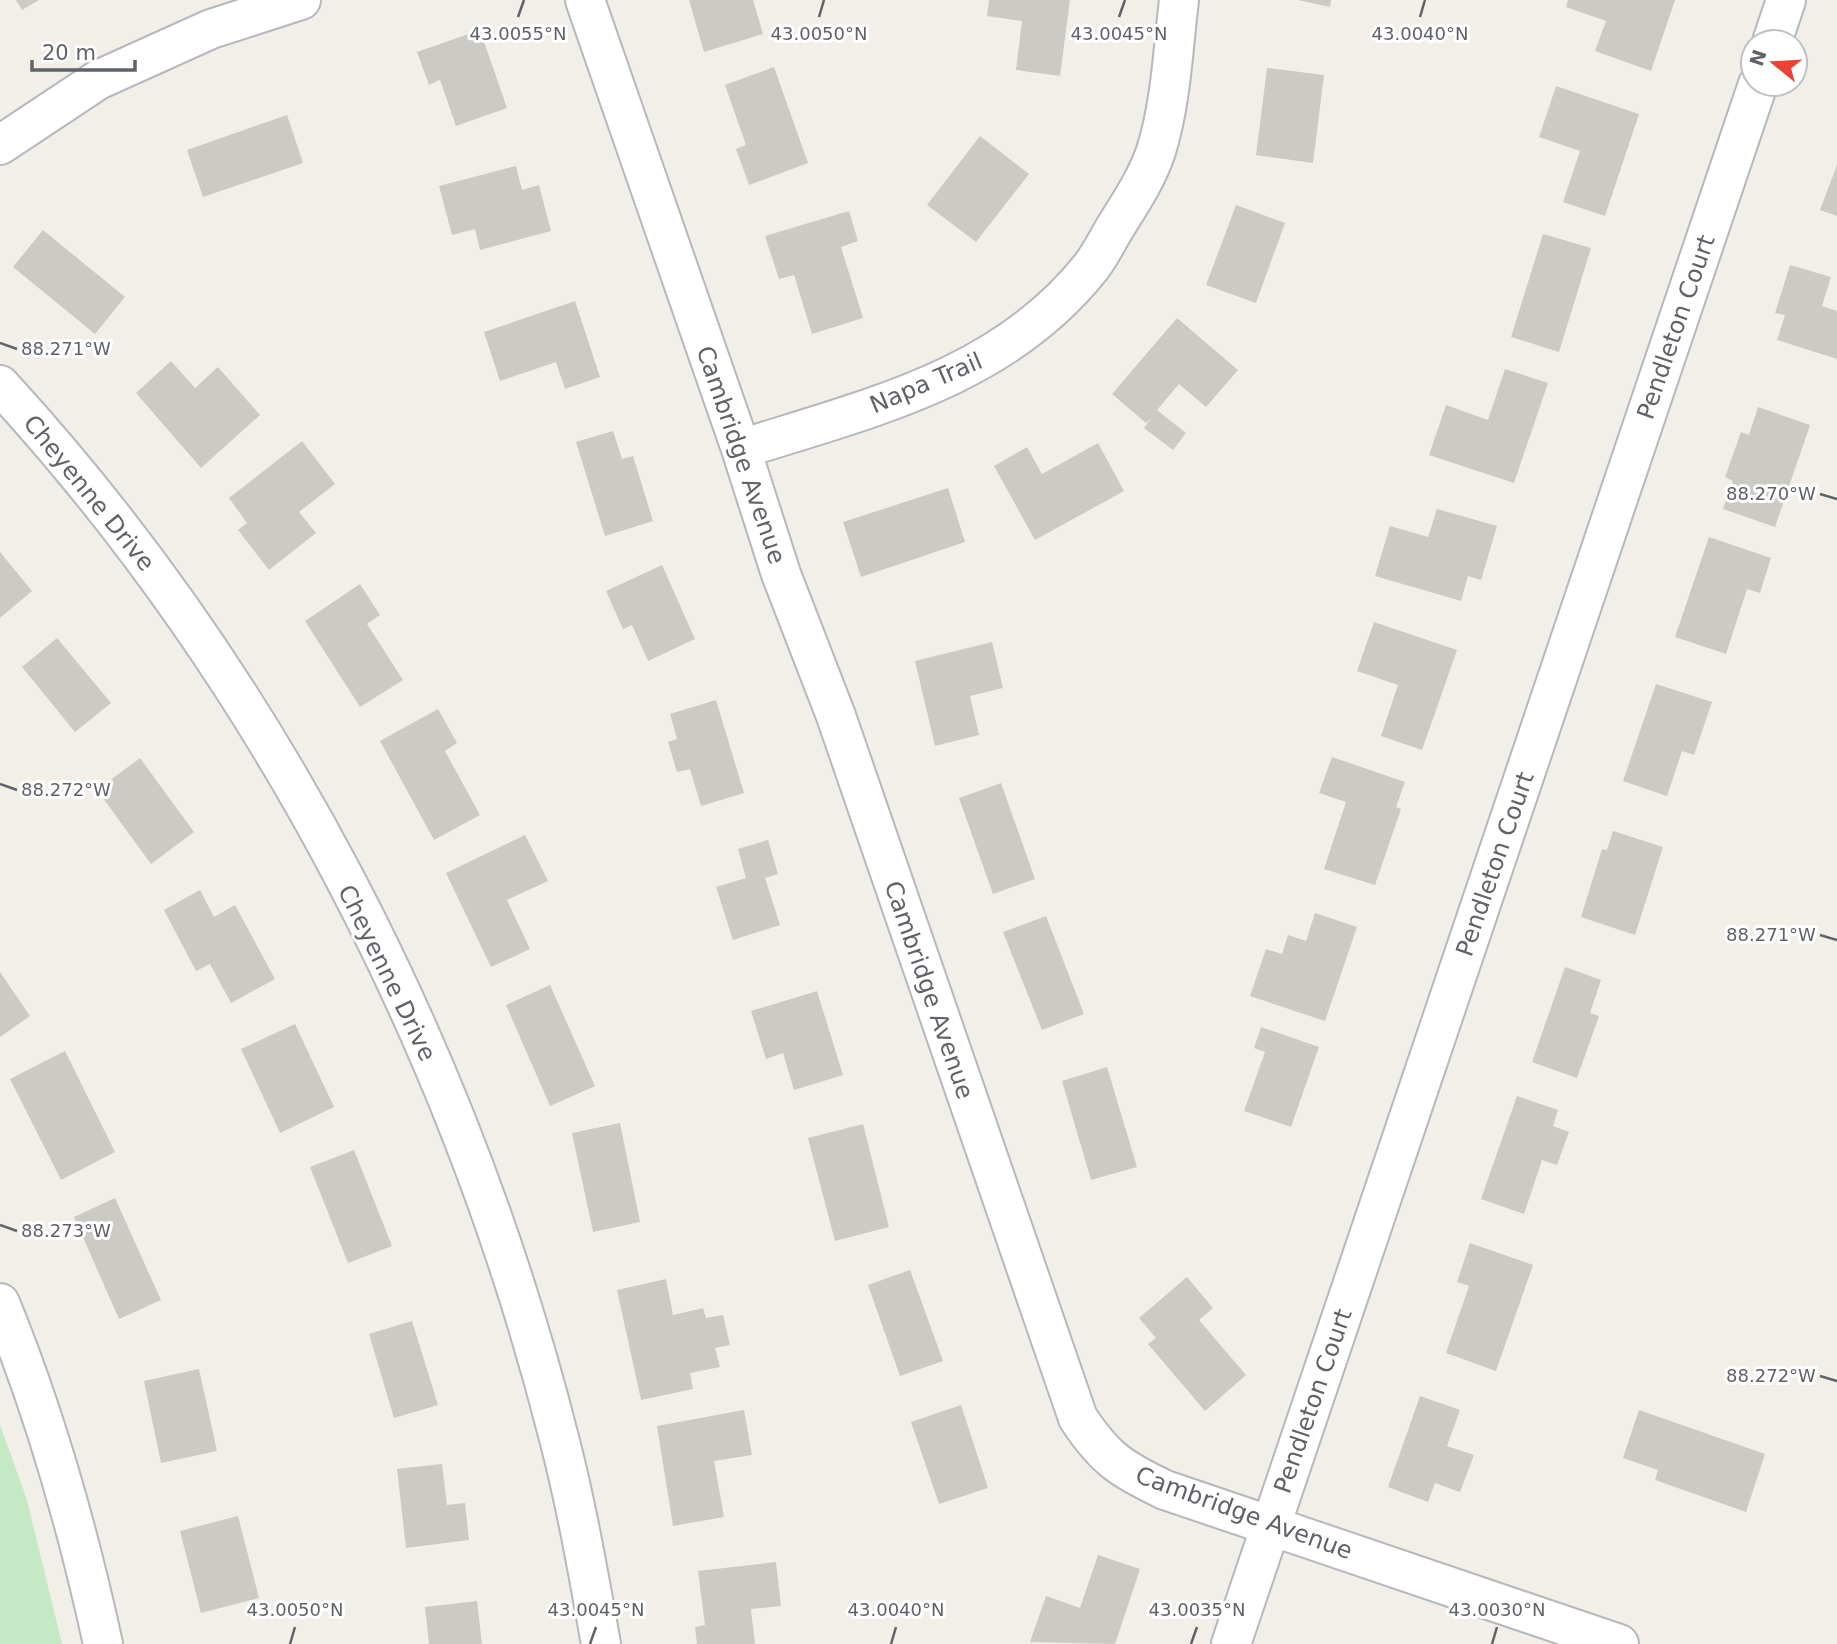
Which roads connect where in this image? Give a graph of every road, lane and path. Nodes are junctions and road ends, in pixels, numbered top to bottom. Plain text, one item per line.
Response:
1 (300, 0) edge
2 (584, 0) edge
3 (1179, 0) edge
4 (1786, 0) edge
5 (1777, 28) edge
6 (1753, 98) edge
7 (0, 145) edge
8 (0, 384) edge
9 (741, 449) junction
10 (0, 1303) edge
11 (1271, 1525) junction
12 (103, 1644) edge
13 (601, 1644) edge
14 (1231, 1644) edge
15 (1619, 1644) edge

1 - 7 street
2 - 9 street, Cambridge Avenue
3 - 9 street, Napa Trail
4 - 5 street
6 - 11 street, Pendleton Court
8 - 13 street, Cheyenne Drive
9 - 11 street, Cambridge Avenue
10 - 12 street
11 - 14 street, Pendleton Court
11 - 15 street, Cambridge Avenue

